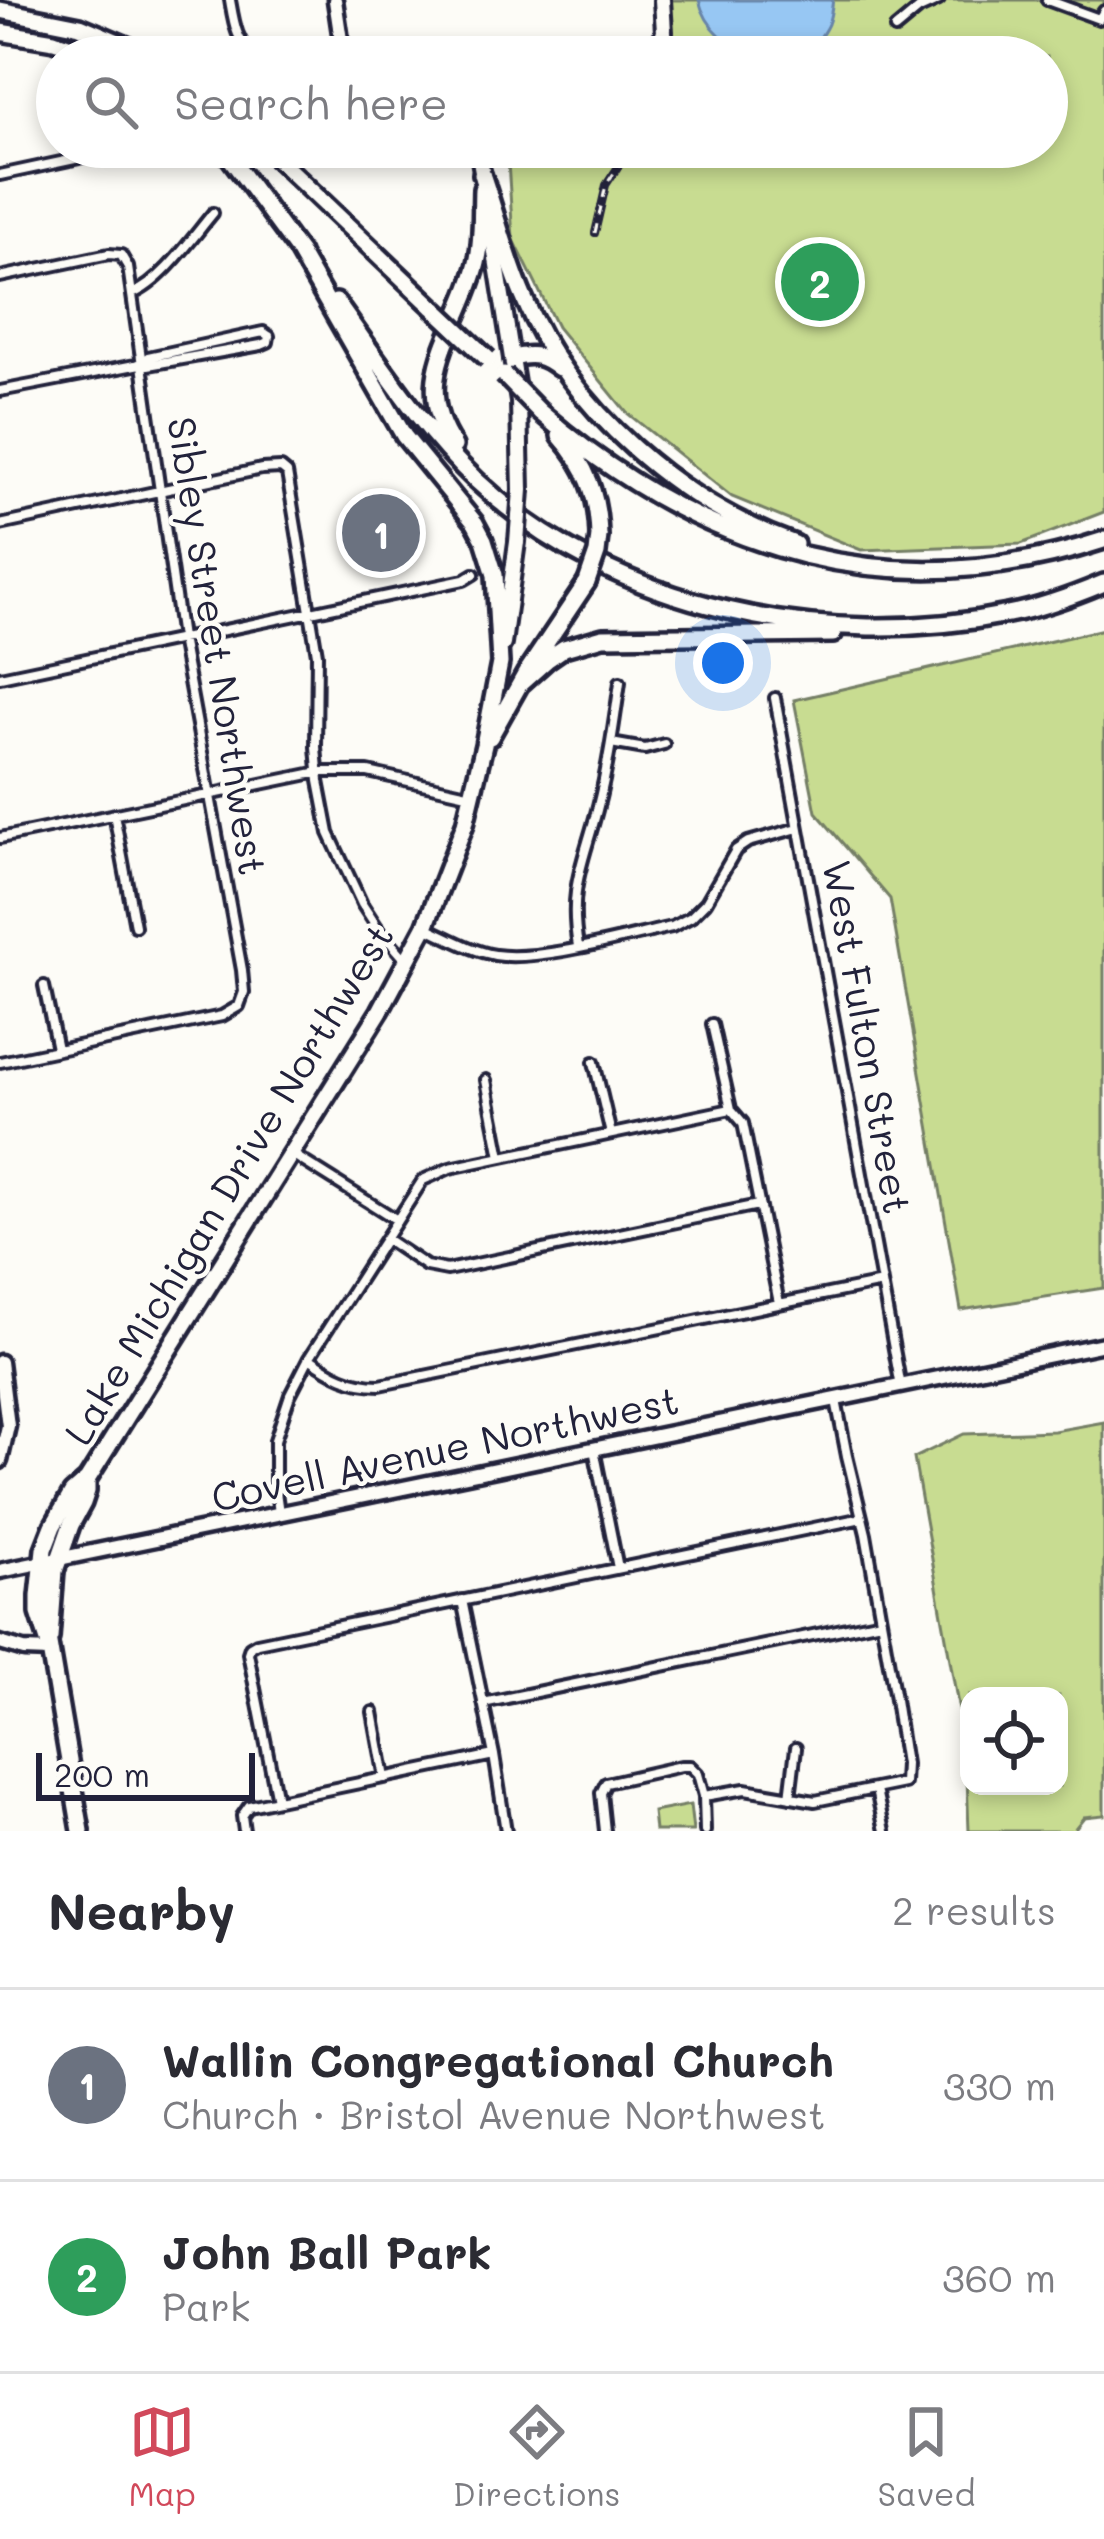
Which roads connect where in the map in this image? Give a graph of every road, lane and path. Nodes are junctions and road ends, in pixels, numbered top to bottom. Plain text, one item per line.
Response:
1 (230, 0) edge
2 (335, 0) edge
3 (662, 0) edge
4 (939, 0) edge
5 (1047, 0) edge
6 (0, 10) edge
7 (1102, 17) edge
8 (895, 29) dead end
9 (0, 32) edge
10 (108, 36) edge
11 (238, 36) edge
12 (340, 36) edge
13 (662, 36) edge
14 (36, 38) edge
15 (36, 167) edge
16 (237, 168) edge
17 (288, 168) edge
18 (482, 168) edge
19 (482, 174) junction
20 (0, 175) edge
21 (213, 213) dead end
22 (297, 249) junction
23 (0, 277) edge
24 (132, 294) junction
25 (269, 336) dead end
26 (513, 358) junction
27 (140, 364) junction
28 (570, 378) junction
29 (0, 392) edge
30 (542, 414) junction
31 (160, 491) junction
32 (502, 502) junction
33 (0, 525) edge
34 (1104, 540) edge
35 (855, 564) junction
36 (474, 574) dead end
37 (1104, 583) edge
38 (311, 612) junction
39 (934, 625) junction
40 (181, 638) junction
41 (500, 663) junction
42 (0, 677) edge
43 (620, 682) dead end
44 (520, 684) junction
45 (776, 698) dead end
46 (611, 742) junction
47 (664, 744) dead end
48 (484, 746) junction
49 (319, 772) junction
50 (209, 794) junction
51 (473, 795) junction
52 (114, 814) junction
53 (798, 829) junction
54 (0, 838) edge
55 (135, 926) dead end
56 (425, 926) junction
57 (578, 946) junction
58 (407, 961) junction
59 (44, 986) dead end
60 (712, 1024) dead end
61 (57, 1050) junction
62 (0, 1062) edge
63 (594, 1062) dead end
64 (486, 1080) dead end
65 (731, 1109) junction
66 (611, 1134) junction
67 (292, 1154) junction
68 (501, 1157) junction
69 (758, 1205) junction
70 (397, 1220) junction
71 (386, 1239) junction
72 (882, 1283) junction
73 (779, 1303) junction
74 (1104, 1344) edge
75 (309, 1358) junction
76 (0, 1361) edge
77 (901, 1387) junction
78 (836, 1400) junction
79 (594, 1449) junction
80 (0, 1461) edge
81 (280, 1514) junction
82 (862, 1518) junction
83 (51, 1561) junction
84 (618, 1568) junction
85 (0, 1571) edge
86 (462, 1600) junction
87 (881, 1621) junction
88 (0, 1643) edge
89 (50, 1646) junction
90 (483, 1703) junction
91 (373, 1712) dead end
92 (796, 1748) dead end
93 (494, 1755) junction
94 (385, 1778) junction
95 (876, 1790) junction
96 (704, 1796) junction
97 (790, 1797) junction
98 (278, 1799) junction
99 (81, 1831) edge
100 (244, 1831) edge
101 (506, 1831) edge
102 (605, 1831) edge
103 (705, 1831) edge
104 (885, 1831) edge

1 - 11 street
2 - 12 street
3 - 13 main road
4 - 8 street
5 - 7 street
6 - 10 highway
9 - 14 highway
15 - 20 street
16 - 22 highway
17 - 30 highway, bridge
18 - 19 main road, Lake Michigan Drive Northwest
19 - 26 main road, Lake Michigan Drive Northwest
19 - 28 highway
19 - 32 highway
21 - 24 street
22 - 32 highway
22 - 41 highway
23 - 24 street, Sibley Street Northwest
24 - 27 street, Sibley Street Northwest
25 - 27 street
26 - 28 highway
26 - 41 main road, Lake Michigan Drive Northwest, bridge
27 - 29 street
27 - 31 street, Sibley Street Northwest
28 - 35 highway
30 - 35 highway
30 - 44 highway, bridge
31 - 33 street
31 - 38 street
31 - 40 street, Sibley Street Northwest
32 - 39 highway
34 - 35 highway
36 - 38 street
37 - 39 highway
38 - 40 street
38 - 49 street
39 - 44 highway
40 - 42 street
40 - 50 street, Sibley Street Northwest
41 - 48 highway, Lake Michigan Drive Northwest
43 - 46 street
44 - 48 highway
45 - 53 street, West Fulton Street
46 - 47 street
46 - 57 street
48 - 51 highway, Lake Michigan Drive Northwest
49 - 50 street
49 - 51 street
49 - 58 street
50 - 52 street
50 - 61 street, Sibley Street Northwest
51 - 56 highway, Lake Michigan Drive Northwest
52 - 54 street
52 - 55 street
53 - 57 street
53 - 72 street, West Fulton Street
56 - 57 street
56 - 58 highway, Lake Michigan Drive Northwest
58 - 67 highway, Lake Michigan Drive Northwest
59 - 61 street
60 - 65 street
61 - 62 street
63 - 66 street
64 - 68 street
65 - 66 street
65 - 69 street
66 - 68 street
67 - 70 street
67 - 83 highway, Lake Michigan Drive Northwest
68 - 70 street
69 - 71 street
69 - 73 street
70 - 71 street
71 - 75 street
72 - 73 street
72 - 77 street, West Fulton Street
73 - 75 street
74 - 77 street, Covell Avenue Northwest
75 - 81 street
76 - 80 street
77 - 78 street, Covell Avenue Northwest
78 - 79 street, Covell Avenue Northwest
78 - 82 street
79 - 81 street, Covell Avenue Northwest
79 - 84 street
81 - 83 street, Covell Avenue Northwest
82 - 84 street
82 - 87 street
83 - 85 street, Covell Avenue Northwest
83 - 89 highway, Lake Michigan Drive Northwest
84 - 86 street
86 - 90 street
86 - 98 street
87 - 90 street
87 - 95 street
88 - 89 street
89 - 99 highway, Lake Michigan Drive Northwest
90 - 93 street
91 - 94 street
92 - 97 street
93 - 94 street
93 - 101 street
94 - 98 street
95 - 97 street
95 - 104 street
96 - 97 street
96 - 102 street
96 - 103 street
98 - 100 street

